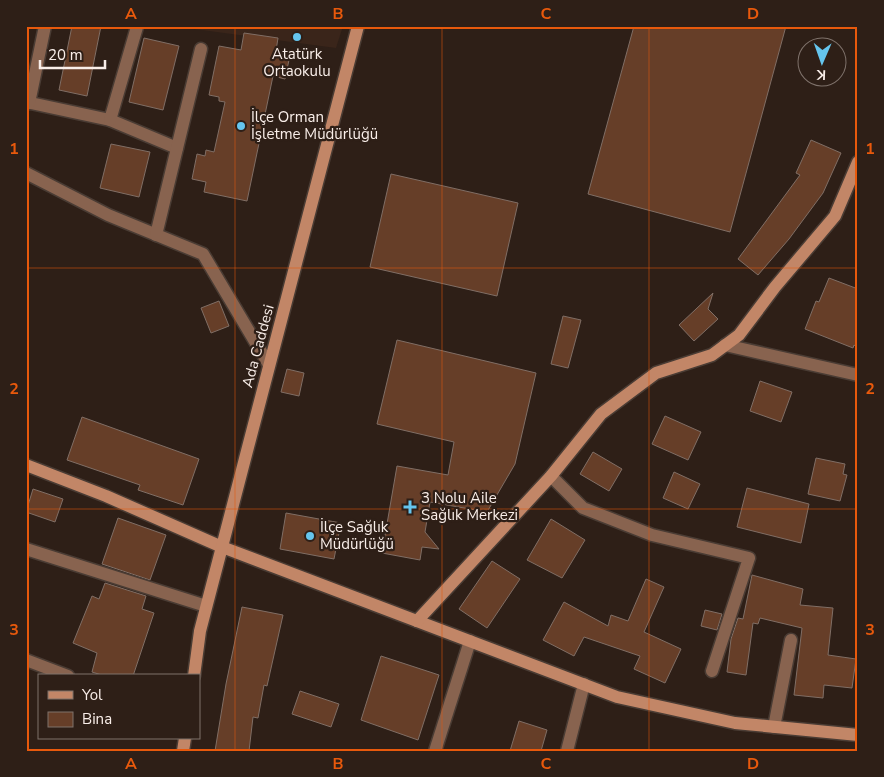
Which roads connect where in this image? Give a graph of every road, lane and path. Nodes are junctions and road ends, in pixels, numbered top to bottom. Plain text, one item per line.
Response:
1 (45, 26) edge
2 (358, 26) edge
3 (137, 27) edge
4 (202, 49) dead end
5 (28, 103) edge
6 (110, 120) junction
7 (177, 148) junction
8 (858, 162) edge
9 (26, 173) edge
10 (156, 235) junction
11 (726, 345) junction
12 (270, 365) junction
13 (858, 375) edge
14 (26, 465) edge
15 (551, 476) junction
16 (222, 547) junction
17 (26, 549) edge
18 (206, 606) junction
19 (417, 621) junction
20 (791, 640) dead end
21 (470, 641) junction
22 (26, 660) edge
23 (712, 670) dead end
24 (63, 674) edge
25 (194, 674) edge
26 (584, 684) junction
27 (774, 727) junction
28 (858, 735) edge
29 (435, 751) edge
30 (567, 751) edge

1 - 5 street
2 - 12 street, Ada Caddesi
3 - 6 street
4 - 7 street
5 - 6 street
6 - 7 street
7 - 10 street
8 - 11 street
9 - 10 street
10 - 12 street
11 - 13 street
11 - 15 street
12 - 16 street, Ada Caddesi
14 - 16 street
15 - 19 street
15 - 23 street
16 - 18 street, Ada Caddesi
16 - 19 street
17 - 18 street
18 - 25 street, Ada Caddesi
19 - 21 street
20 - 27 street
21 - 26 street
21 - 29 street
22 - 24 street
26 - 27 street
26 - 30 street
27 - 28 street

